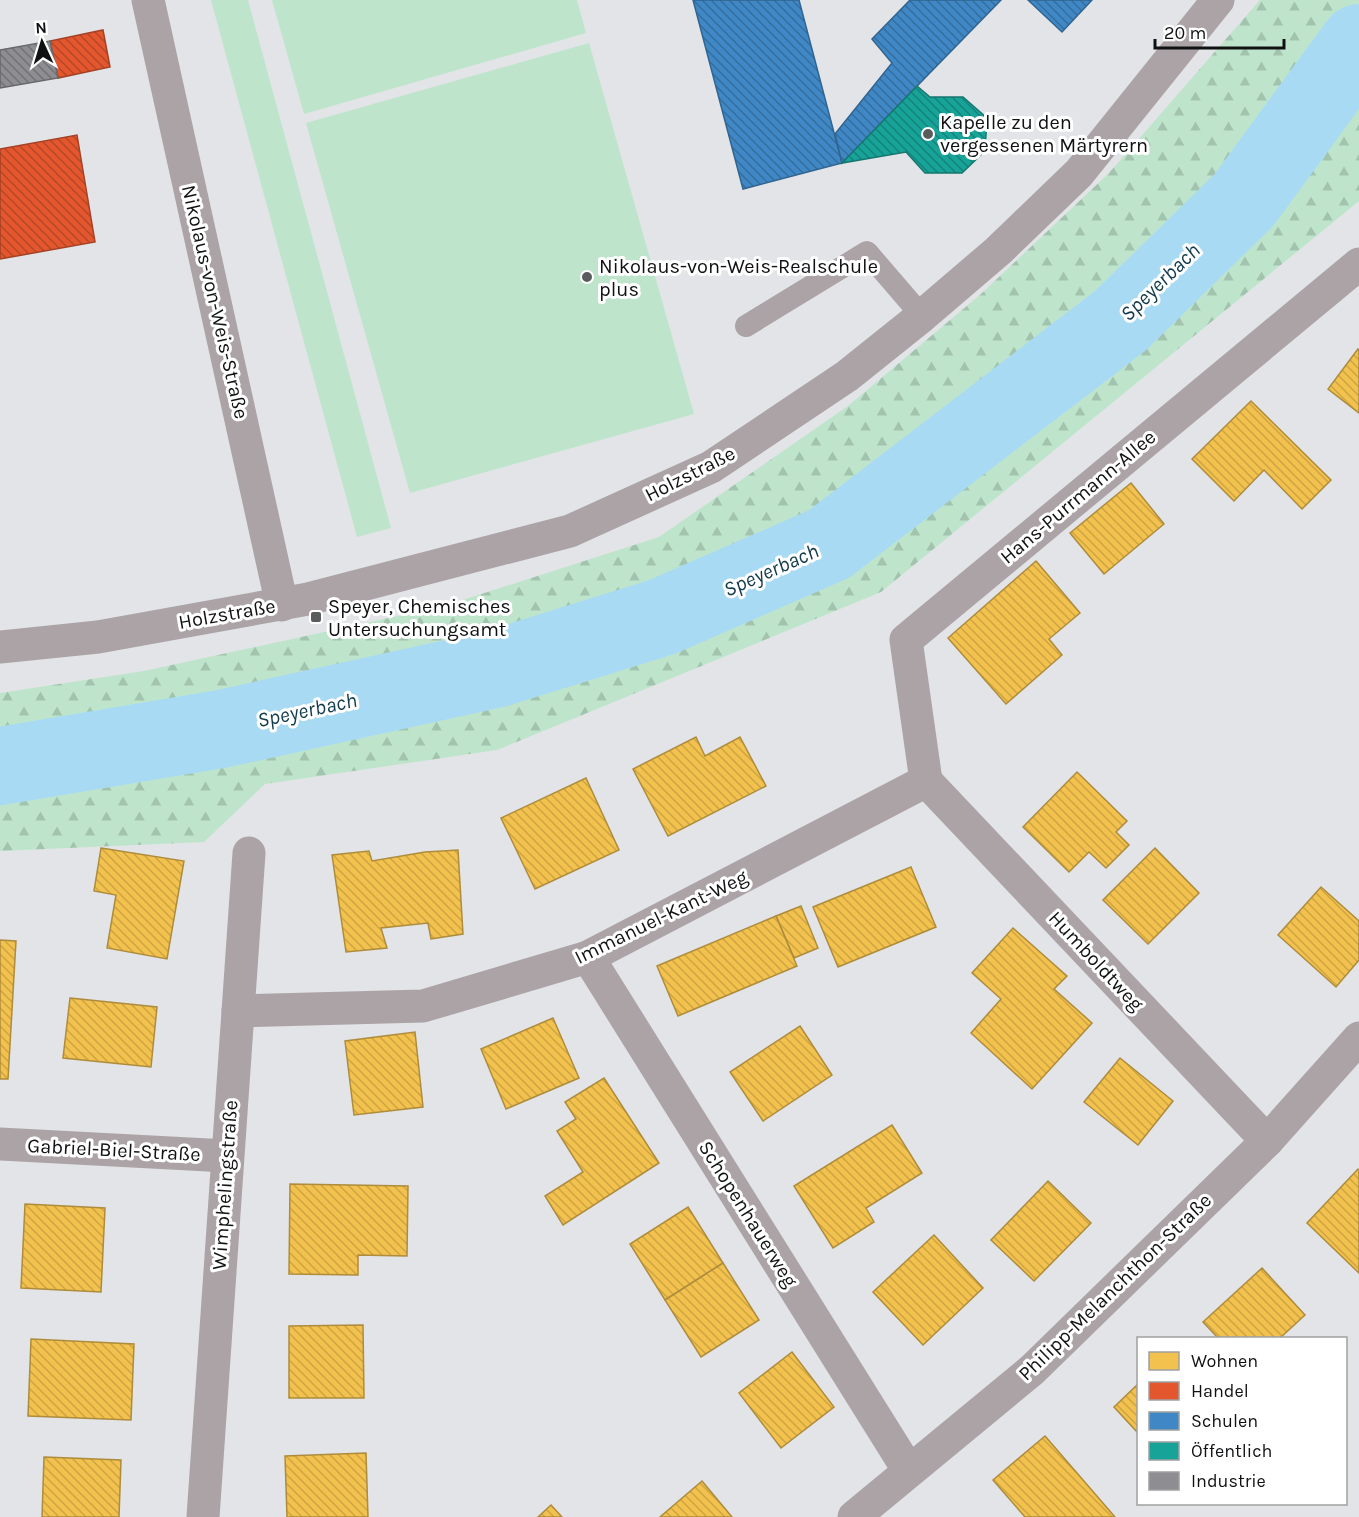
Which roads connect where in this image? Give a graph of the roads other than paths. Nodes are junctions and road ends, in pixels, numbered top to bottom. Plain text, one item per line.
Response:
1 (148, 0) edge
2 (1218, 0) edge
3 (1359, 264) edge
4 (922, 316) junction
5 (746, 326) dead end
6 (282, 605) junction
7 (0, 647) edge
8 (926, 781) junction
9 (249, 853) dead end
10 (588, 957) junction
11 (238, 1011) junction
12 (1359, 1038) edge
13 (1267, 1141) junction
14 (0, 1144) edge
15 (227, 1156) junction
16 (909, 1471) junction
17 (203, 1517) edge
18 (854, 1517) edge

1 - 6 street, Nikolaus-von-Weis-Straße
2 - 4 street, Holzstraße
3 - 8 street, Hans-Purrmann-Allee
4 - 5 lane
4 - 6 street, Holzstraße
6 - 7 street, Holzstraße
8 - 10 street, Immanuel-Kant-Weg
8 - 13 street, Humboldtweg
9 - 11 street, Wimphelingstraße
10 - 11 street, Immanuel-Kant-Weg
10 - 16 street, Schopenhauerweg
11 - 15 street, Wimphelingstraße
12 - 13 street, Philipp-Melanchthon-Straße
13 - 16 street, Philipp-Melanchthon-Straße
14 - 15 street, Gabriel-Biel-Straße
15 - 17 street, Wimphelingstraße
16 - 18 street, Philipp-Melanchthon-Straße

